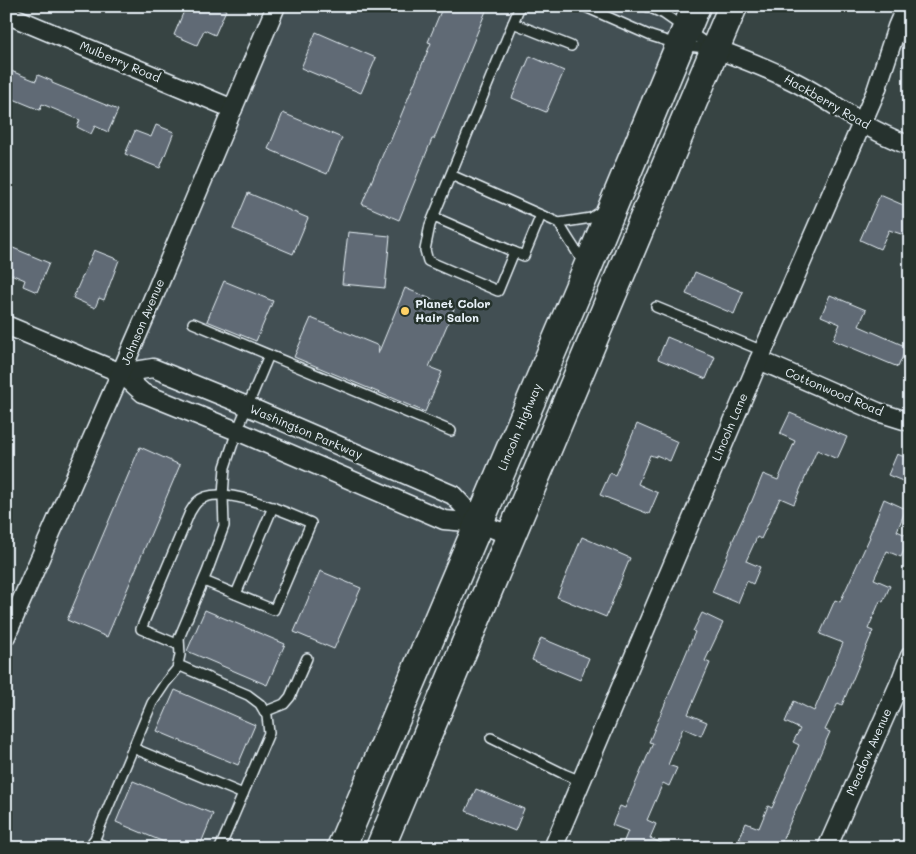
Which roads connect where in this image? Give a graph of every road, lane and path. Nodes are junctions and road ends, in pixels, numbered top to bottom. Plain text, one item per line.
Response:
1 (276, 6) edge
2 (520, 6) edge
3 (583, 6) edge
4 (646, 6) edge
5 (734, 6) edge
6 (906, 6) edge
7 (6, 14) edge
8 (513, 22) junction
9 (687, 27) edge
10 (571, 46) dead end
11 (716, 49) junction
12 (234, 109) junction
13 (862, 123) junction
14 (910, 146) edge
15 (451, 175) junction
16 (614, 204) junction
17 (541, 215) junction
18 (434, 217) junction
19 (559, 223) junction
20 (514, 252) junction
21 (586, 271) junction
22 (656, 307) dead end
23 (193, 323) dead end
24 (6, 325) edge
25 (269, 355) junction
26 (761, 356) junction
27 (121, 373) junction
28 (247, 406) junction
29 (910, 422) edge
30 (237, 431) junction
31 (451, 431) dead end
32 (223, 496) junction
33 (273, 507) junction
34 (479, 523) junction
35 (511, 536) junction
36 (204, 581) junction
37 (236, 594) junction
38 (6, 636) edge
39 (179, 645) junction
40 (910, 656) edge
41 (307, 658) dead end
42 (178, 665) junction
43 (905, 682) edge
44 (264, 712) junction
45 (491, 738) dead end
46 (133, 748) junction
47 (581, 781) junction
48 (243, 794) junction
49 (92, 845) edge
50 (108, 848) edge
51 (220, 848) edge
52 (341, 848) edge
53 (380, 848) edge
54 (553, 848) edge
55 (827, 848) edge

1 - 12 street, Johnson Avenue
2 - 8 lane
3 - 9 lane
4 - 9 lane
5 - 11 main road
6 - 13 street, Lincoln Lane
7 - 12 street, Mulberry Road
8 - 10 lane
8 - 15 lane
9 - 11 lane
9 - 11 lane
9 - 16 main road, Lincoln Highway
11 - 13 street, Hackberry Road
11 - 35 main road
12 - 27 street, Johnson Avenue
13 - 14 street, Hackberry Road
13 - 26 street, Lincoln Lane
15 - 17 lane
15 - 18 lane
16 - 19 lane
16 - 21 main road, Lincoln Highway
17 - 19 lane
17 - 20 lane
18 - 20 lane
18 - 20 lane
19 - 21 lane
21 - 34 main road, Lincoln Highway
22 - 26 lane
23 - 25 lane
24 - 27 street, Washington Parkway
25 - 28 lane
25 - 31 lane
26 - 29 street, Cottonwood Road
26 - 47 street, Lincoln Lane
27 - 28 street, Washington Parkway
27 - 30 street, Washington Parkway
27 - 38 street, Johnson Avenue
28 - 30 lane
28 - 34 street, Washington Parkway
30 - 32 lane
30 - 34 street, Washington Parkway
32 - 33 lane
32 - 36 lane
32 - 39 lane
33 - 37 lane
33 - 37 lane
34 - 35 street, Washington Parkway
34 - 52 main road, Lincoln Highway
35 - 53 main road
36 - 37 lane
36 - 39 lane
39 - 42 lane
40 - 43 street, Meadow Avenue
41 - 44 lane
42 - 44 lane
42 - 46 lane
43 - 55 street, Meadow Avenue
44 - 48 lane
45 - 47 lane
46 - 48 lane
46 - 49 lane
47 - 54 street, Lincoln Lane
48 - 51 lane
49 - 50 lane

